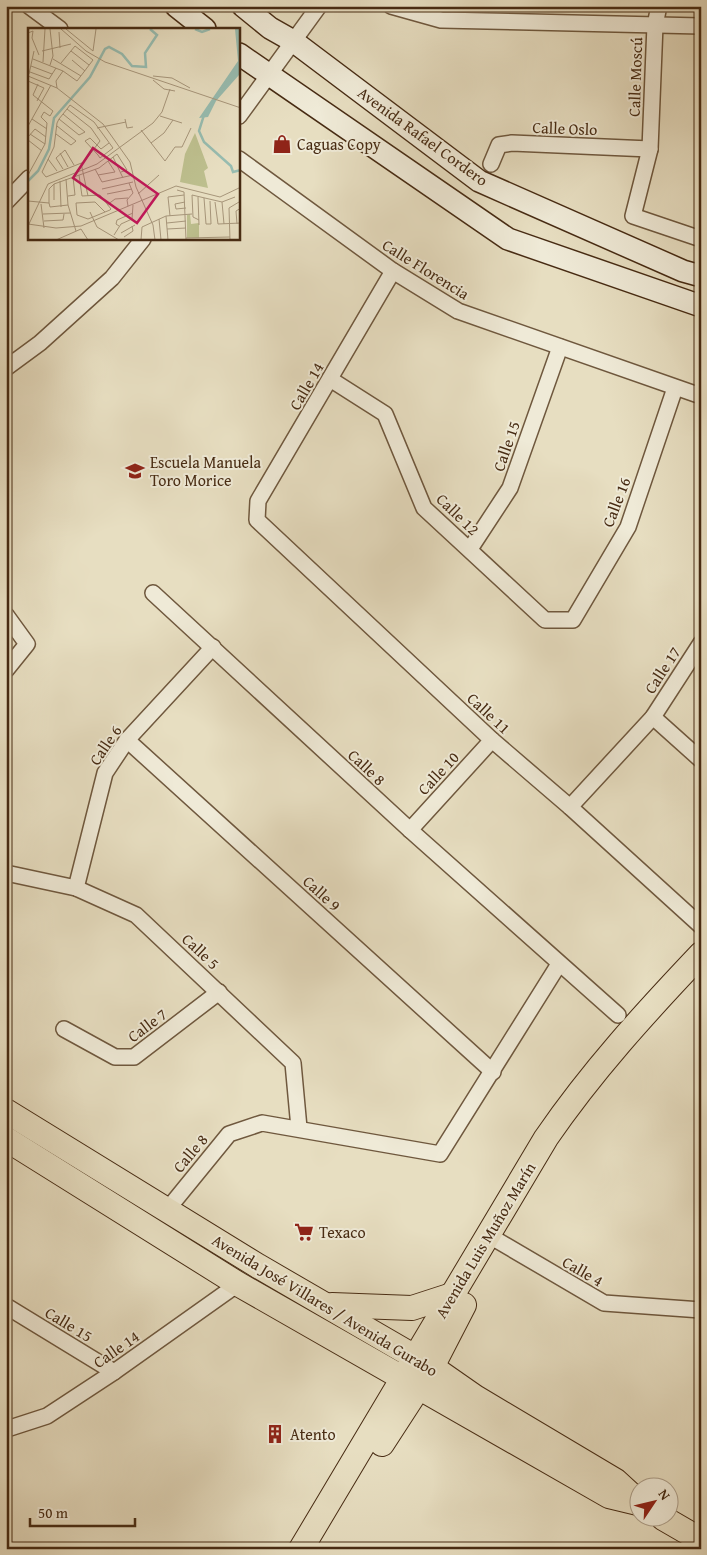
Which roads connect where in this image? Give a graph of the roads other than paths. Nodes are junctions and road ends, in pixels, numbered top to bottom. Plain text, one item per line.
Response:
1 (30, 6) edge
2 (176, 6) edge
3 (243, 6) edge
4 (319, 6) edge
5 (391, 6) edge
6 (659, 6) edge
7 (655, 25) junction
8 (701, 26) edge
9 (59, 28) edge
10 (204, 28) edge
11 (293, 41) junction
12 (240, 55) edge
13 (268, 76) junction
14 (240, 115) edge
15 (650, 149) junction
16 (240, 160) edge
17 (491, 164) dead end
18 (28, 179) edge
19 (6, 202) edge
20 (701, 239) edge
21 (142, 240) edge
22 (393, 271) junction
23 (701, 276) edge
24 (701, 306) edge
25 (560, 347) junction
26 (6, 368) edge
27 (330, 379) junction
28 (675, 388) junction
29 (701, 396) edge
30 (257, 520) joint
31 (470, 549) junction
32 (153, 593) dead end
33 (6, 614) edge
34 (573, 620) joint
35 (701, 643) edge
36 (213, 647) junction
37 (6, 670) edge
38 (653, 717) junction
39 (127, 740) junction
40 (492, 740) junction
41 (701, 760) edge
42 (570, 807) junction
43 (410, 830) junction
44 (6, 873) edge
45 (76, 888) junction
46 (701, 926) edge
47 (701, 954) edge
48 (559, 964) junction
49 (701, 976) edge
50 (220, 992) junction
51 (618, 1015) dead end
52 (64, 1028) dead end
53 (493, 1072) junction
54 (6, 1111) edge
55 (298, 1128) junction
56 (6, 1139) edge
57 (167, 1210) junction
58 (493, 1239) junction
59 (238, 1284) junction
60 (452, 1295) junction
61 (326, 1304) junction
62 (6, 1306) edge
63 (701, 1310) edge
64 (449, 1331) junction
65 (350, 1348) junction
66 (423, 1362) junction
67 (114, 1372) junction
68 (411, 1383) junction
69 (474, 1407) junction
70 (390, 1417) junction
71 (6, 1427) edge
72 (630, 1501) edge
73 (680, 1528) edge
74 (701, 1540) edge
75 (301, 1549) edge
76 (319, 1549) edge

1 - 9 street
2 - 10 main road
3 - 11 main road, Avenida Rafael Cordero
4 - 11 street
5 - 7 street
6 - 7 street, Calle Moscú
7 - 8 street
7 - 15 street, Calle Moscú
11 - 13 street
11 - 23 main road, Avenida Rafael Cordero
12 - 13 main road
13 - 14 street
13 - 24 main road
15 - 17 street, Calle Oslo
15 - 20 street, Calle Moscú
16 - 22 street, Calle Florencia
18 - 19 street
21 - 26 street
22 - 25 street, Calle Florencia
22 - 27 street, Calle 14
25 - 28 street, Calle Florencia
25 - 31 street, Calle 15
27 - 30 street, Calle 14
27 - 31 street, Calle 12
28 - 29 street, Calle Florencia
28 - 34 street, Calle 16
30 - 40 street, Calle 11
31 - 34 street, Calle 12
32 - 36 street, Calle 8
33 - 37 street
35 - 38 street, Calle 17
36 - 39 street, Calle 6
36 - 43 street, Calle 8
38 - 41 street
38 - 42 street, Calle 17
39 - 45 street, Calle 6
39 - 53 street, Calle 9
40 - 42 street, Calle 11
40 - 43 street, Calle 10
42 - 46 street, Calle 11
43 - 48 street, Calle 8
44 - 45 street, Calle 5
45 - 50 street, Calle 5
47 - 58 main road, Avenida Luis Muñoz Marín
48 - 51 street, Calle 8
48 - 53 street, Calle 8
49 - 58 main road, Avenida Luis Muñoz Marín
50 - 52 street, Calle 7
50 - 55 street, Calle 5
53 - 55 street, Calle 8
54 - 57 main road, Avenida José Villares / Avenida Gurabo
55 - 57 street, Calle 8
56 - 59 main road, Avenida José Villares / Avenida Gurabo
57 - 61 main road, Avenida José Villares / Avenida Gurabo
58 - 60 main road, Avenida Luis Muñoz Marín
58 - 63 street, Calle 4
58 - 64 main road, Avenida Luis Muñoz Marín
59 - 65 main road, Avenida José Villares / Avenida Gurabo
59 - 67 street, Calle 14
60 - 61 main road
60 - 66 main road, Avenida Luis Muñoz Marín
61 - 66 main road, Avenida José Villares / Avenida Gurabo
62 - 67 street, Calle 15
64 - 66 main road, Avenida Luis Muñoz Marín
64 - 69 main road
65 - 68 main road, Avenida José Villares / Avenida Gurabo
65 - 70 main road
66 - 68 main road, Avenida Luis Muñoz Marín
66 - 69 main road, Avenida José Villares / Avenida Gurabo
67 - 71 street, Calle 14
68 - 69 main road, Avenida José Villares / Avenida Gurabo
68 - 70 main road, Avenida Luis Muñoz Marín
69 - 70 main road
69 - 72 main road, Avenida José Villares / Avenida Gurabo
70 - 75 main road, Avenida Luis Muñoz Marín
70 - 76 main road, Avenida Luis Muñoz Marín
73 - 74 main road

